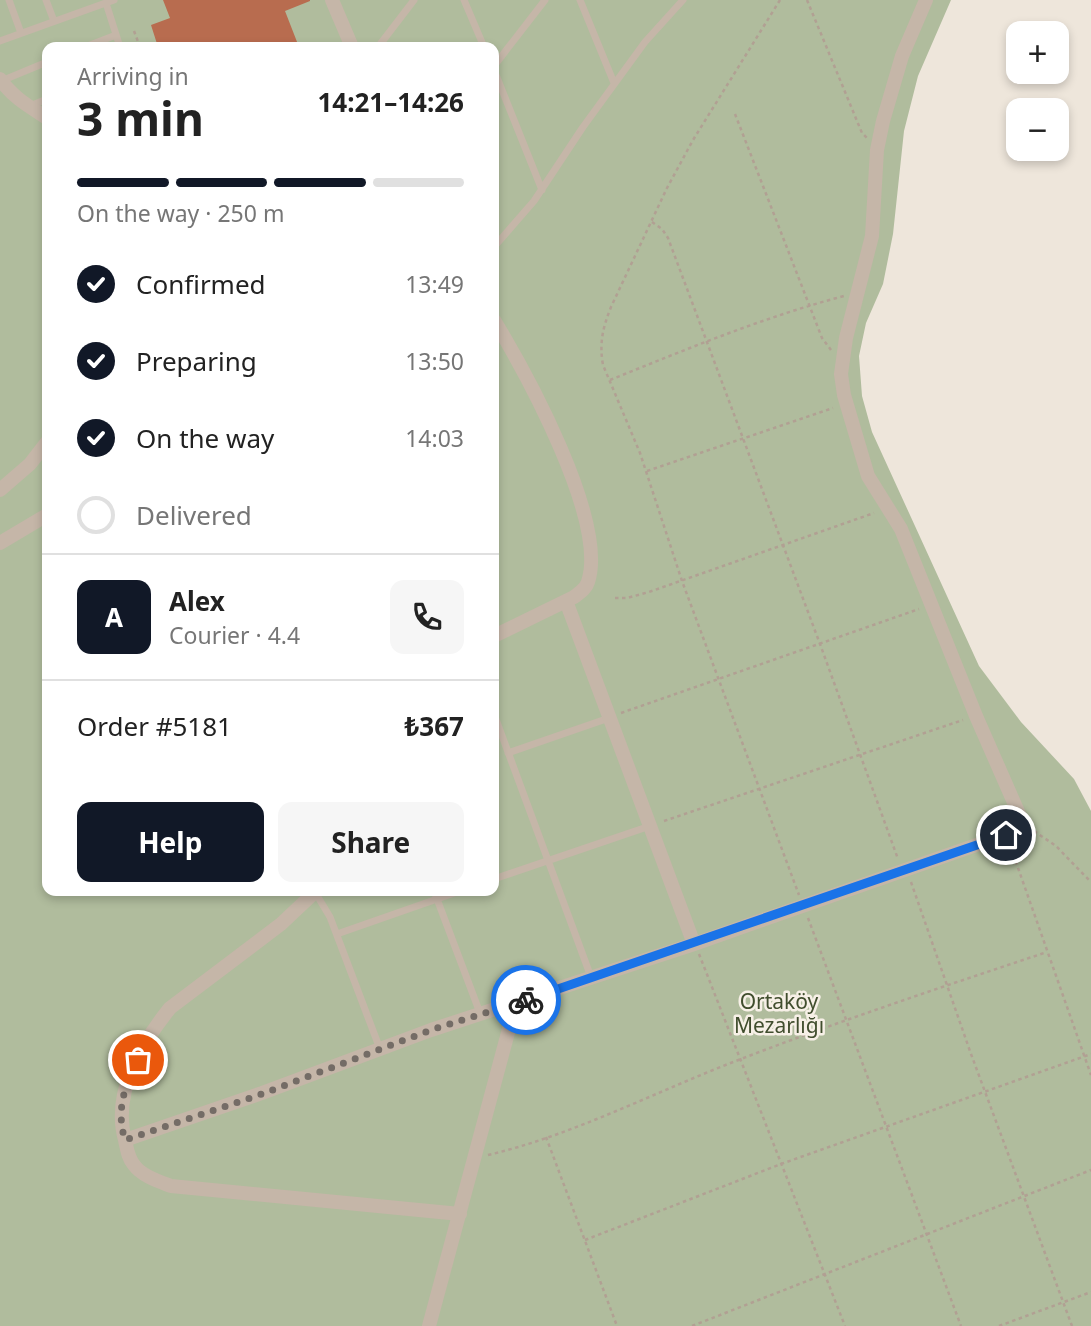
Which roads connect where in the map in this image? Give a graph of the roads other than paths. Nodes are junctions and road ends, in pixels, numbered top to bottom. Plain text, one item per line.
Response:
1 (9, 0) edge
2 (46, 0) edge
3 (84, 0) edge
4 (332, 0) edge
5 (414, 0) edge
6 (464, 0) edge
7 (545, 0) edge
8 (580, 0) edge
9 (683, 0) edge
10 (926, 0) edge
11 (110, 1) edge
12 (87, 10) junction
13 (54, 22) junction
14 (21, 33) junction
15 (116, 34) junction
16 (0, 41) edge
17 (97, 42) edge
18 (118, 42) edge
19 (350, 42) edge
20 (383, 42) edge
21 (482, 42) edge
22 (499, 61) edge
23 (42, 64) edge
24 (1, 80) edge
25 (499, 81) edge
26 (614, 83) junction
27 (42, 101) edge
28 (30, 107) junction
29 (42, 115) edge
30 (542, 190) junction
31 (499, 241) edge
32 (499, 329) edge
33 (42, 448) edge
34 (0, 490) edge
35 (42, 517) edge
36 (0, 543) edge
37 (566, 601) junction
38 (499, 634) edge
39 (610, 717) junction
40 (499, 728) edge
41 (508, 753) junction
42 (650, 826) junction
43 (548, 861) junction
44 (499, 877) edge
45 (311, 896) edge
46 (319, 896) edge
47 (433, 896) edge
48 (436, 896) edge
49 (337, 934) junction
50 (695, 944) junction
51 (591, 977) junction
52 (516, 1003) junction
53 (481, 1014) junction
54 (380, 1049) junction
55 (125, 1140) junction
56 (460, 1214) junction
57 (429, 1326) edge

1 - 14 lane
2 - 13 lane
3 - 12 lane
4 - 19 street
5 - 20 lane
6 - 21 lane
7 - 22 lane
8 - 26 lane
9 - 26 lane
10 - 50 street
11 - 12 lane
11 - 15 lane
12 - 13 lane
13 - 14 lane
14 - 16 lane
15 - 17 lane
15 - 18 lane
23 - 24 lane
24 - 28 street
25 - 30 lane
26 - 30 lane
27 - 28 lane
28 - 29 street
30 - 31 lane
32 - 37 street
33 - 34 street
35 - 36 street
37 - 38 street
37 - 39 street
39 - 41 lane
39 - 42 street
40 - 41 lane
41 - 43 lane
42 - 43 lane
42 - 50 street
43 - 44 lane
43 - 51 lane
45 - 55 street
46 - 49 lane
47 - 49 lane
48 - 53 lane
49 - 54 lane
50 - 51 street
51 - 52 street
52 - 53 street
52 - 56 street
53 - 54 street
54 - 55 street
55 - 56 street
56 - 57 street

